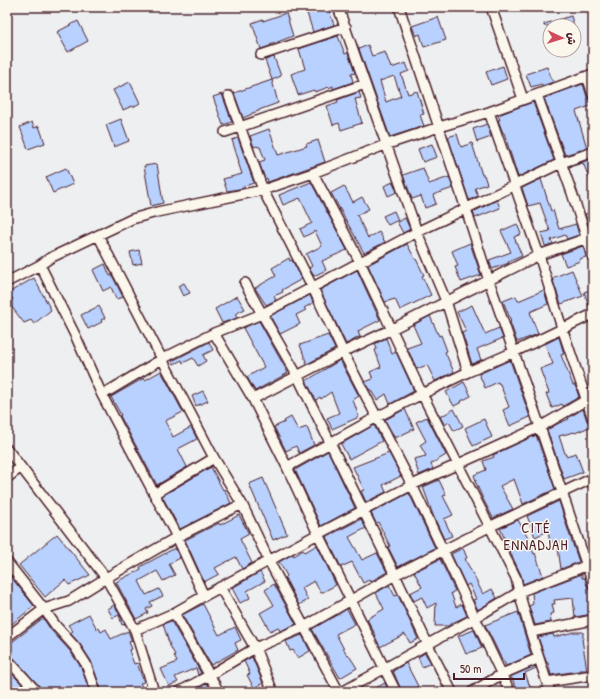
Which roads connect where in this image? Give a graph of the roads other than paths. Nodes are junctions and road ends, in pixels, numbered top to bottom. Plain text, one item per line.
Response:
1 (338, 7) edge
2 (399, 7) edge
3 (491, 7) edge
4 (346, 27) junction
5 (261, 55) dead end
6 (590, 75) edge
7 (365, 84) junction
8 (537, 95) junction
9 (593, 95) edge
10 (229, 96) dead end
11 (523, 99) junction
12 (489, 112) junction
13 (241, 127) junction
14 (439, 127) junction
15 (225, 132) dead end
16 (386, 145) junction
17 (593, 152) edge
18 (561, 163) junction
19 (313, 173) junction
20 (514, 185) junction
21 (263, 190) junction
22 (466, 209) junction
23 (417, 232) junction
24 (98, 235) junction
25 (590, 237) edge
26 (539, 255) junction
27 (593, 258) edge
28 (360, 262) junction
29 (40, 265) junction
30 (489, 281) junction
31 (7, 282) edge
32 (245, 283) dead end
33 (313, 288) junction
34 (446, 301) junction
35 (262, 314) junction
36 (593, 314) edge
37 (562, 328) junction
38 (392, 329) junction
39 (214, 333) junction
40 (343, 352) junction
41 (514, 352) junction
42 (162, 359) junction
43 (468, 372) junction
44 (297, 375) junction
45 (422, 394) junction
46 (102, 395) junction
47 (590, 398) edge
48 (253, 399) junction
49 (377, 417) junction
50 (593, 419) edge
51 (540, 427) junction
52 (331, 443) junction
53 (7, 449) edge
54 (214, 458) junction
55 (458, 464) junction
56 (21, 467) junction
57 (287, 467) junction
58 (7, 478) edge
59 (593, 478) edge
60 (412, 485) junction
61 (562, 493) junction
62 (154, 494) junction
63 (242, 504) junction
64 (363, 510) junction
65 (489, 527) junction
66 (318, 534) junction
67 (177, 537) junction
68 (444, 550) junction
69 (269, 561) junction
70 (7, 562) edge
71 (590, 564) edge
72 (395, 575) junction
73 (106, 578) junction
74 (593, 584) edge
75 (220, 587) junction
76 (519, 592) junction
77 (204, 596) junction
78 (351, 600) junction
79 (44, 609) junction
80 (174, 613) junction
81 (475, 618) junction
82 (593, 620) edge
83 (304, 627) junction
84 (135, 630) junction
85 (530, 632) junction
86 (7, 637) edge
87 (428, 645) junction
88 (255, 648) junction
89 (539, 658) junction
90 (7, 659) edge
91 (384, 668) junction
92 (502, 674) junction
93 (593, 675) edge
94 (210, 676) junction
95 (547, 682) junction
96 (37, 692) edge
97 (96, 692) edge
98 (154, 692) edge
99 (179, 692) edge
100 (219, 692) edge
101 (273, 692) edge
102 (341, 692) edge
103 (396, 692) edge
104 (451, 692) edge
105 (472, 692) edge
106 (510, 692) edge
107 (550, 692) edge

1 - 4 street
2 - 14 street
3 - 11 street
4 - 5 street
4 - 7 street
6 - 8 street
6 - 9 street
7 - 13 street
7 - 16 street
8 - 11 street
8 - 18 street
10 - 13 street
11 - 12 street
12 - 14 street
12 - 20 street
13 - 15 street
13 - 21 street
14 - 16 street
14 - 22 street
16 - 19 street
16 - 23 street
17 - 18 street
18 - 20 street
18 - 25 street
19 - 21 street
19 - 28 street
20 - 22 street
20 - 26 street
21 - 24 street
21 - 33 street
22 - 23 street
22 - 30 street
23 - 28 street
23 - 34 street
24 - 29 street
24 - 42 street
25 - 26 street
25 - 27 street
26 - 30 street
26 - 37 street
28 - 33 street
28 - 38 street
29 - 31 street
29 - 46 street
30 - 34 street
30 - 41 street
32 - 35 street
33 - 35 street
33 - 40 street
34 - 38 street
34 - 43 street
35 - 39 street
35 - 44 street
36 - 37 street
37 - 41 street
37 - 47 street
38 - 40 street
38 - 45 street
39 - 42 street
39 - 48 street
40 - 44 street
40 - 49 street
41 - 43 street
41 - 51 street
42 - 46 street
42 - 54 street
43 - 45 street
44 - 48 street
44 - 52 street
45 - 49 street
45 - 55 street
46 - 62 street
47 - 50 street
47 - 51 street
48 - 57 street
49 - 52 street
49 - 60 street
51 - 55 street
51 - 61 street
52 - 57 street
52 - 64 street
53 - 56 street
54 - 62 street
54 - 63 street
55 - 60 street
55 - 65 street
56 - 58 street
56 - 73 street
57 - 66 street
59 - 61 street
60 - 64 street
60 - 68 street
61 - 65 street
61 - 71 street
62 - 67 street
63 - 67 street
63 - 69 street
64 - 66 street
64 - 72 street
65 - 68 street
65 - 76 street
66 - 69 street
66 - 78 street
67 - 73 street
67 - 77 street
68 - 72 street
68 - 81 street
69 - 75 street
69 - 83 street
70 - 79 street
71 - 74 street
71 - 76 street
72 - 78 street
72 - 87 street
73 - 79 street
73 - 84 street
75 - 77 street
75 - 88 street
76 - 81 street
76 - 85 street
77 - 80 street
78 - 83 street
78 - 91 street
79 - 86 street
79 - 97 street
80 - 84 street
80 - 94 street
81 - 87 street
81 - 92 street
82 - 85 street
83 - 88 street
83 - 102 street
84 - 98 street
85 - 89 street
87 - 91 street
87 - 104 street
88 - 94 street
88 - 101 street
89 - 92 street
89 - 95 street
90 - 96 street
91 - 102 street
91 - 103 street
92 - 105 street
92 - 106 street
93 - 95 street
94 - 99 street
94 - 100 street
95 - 107 street

